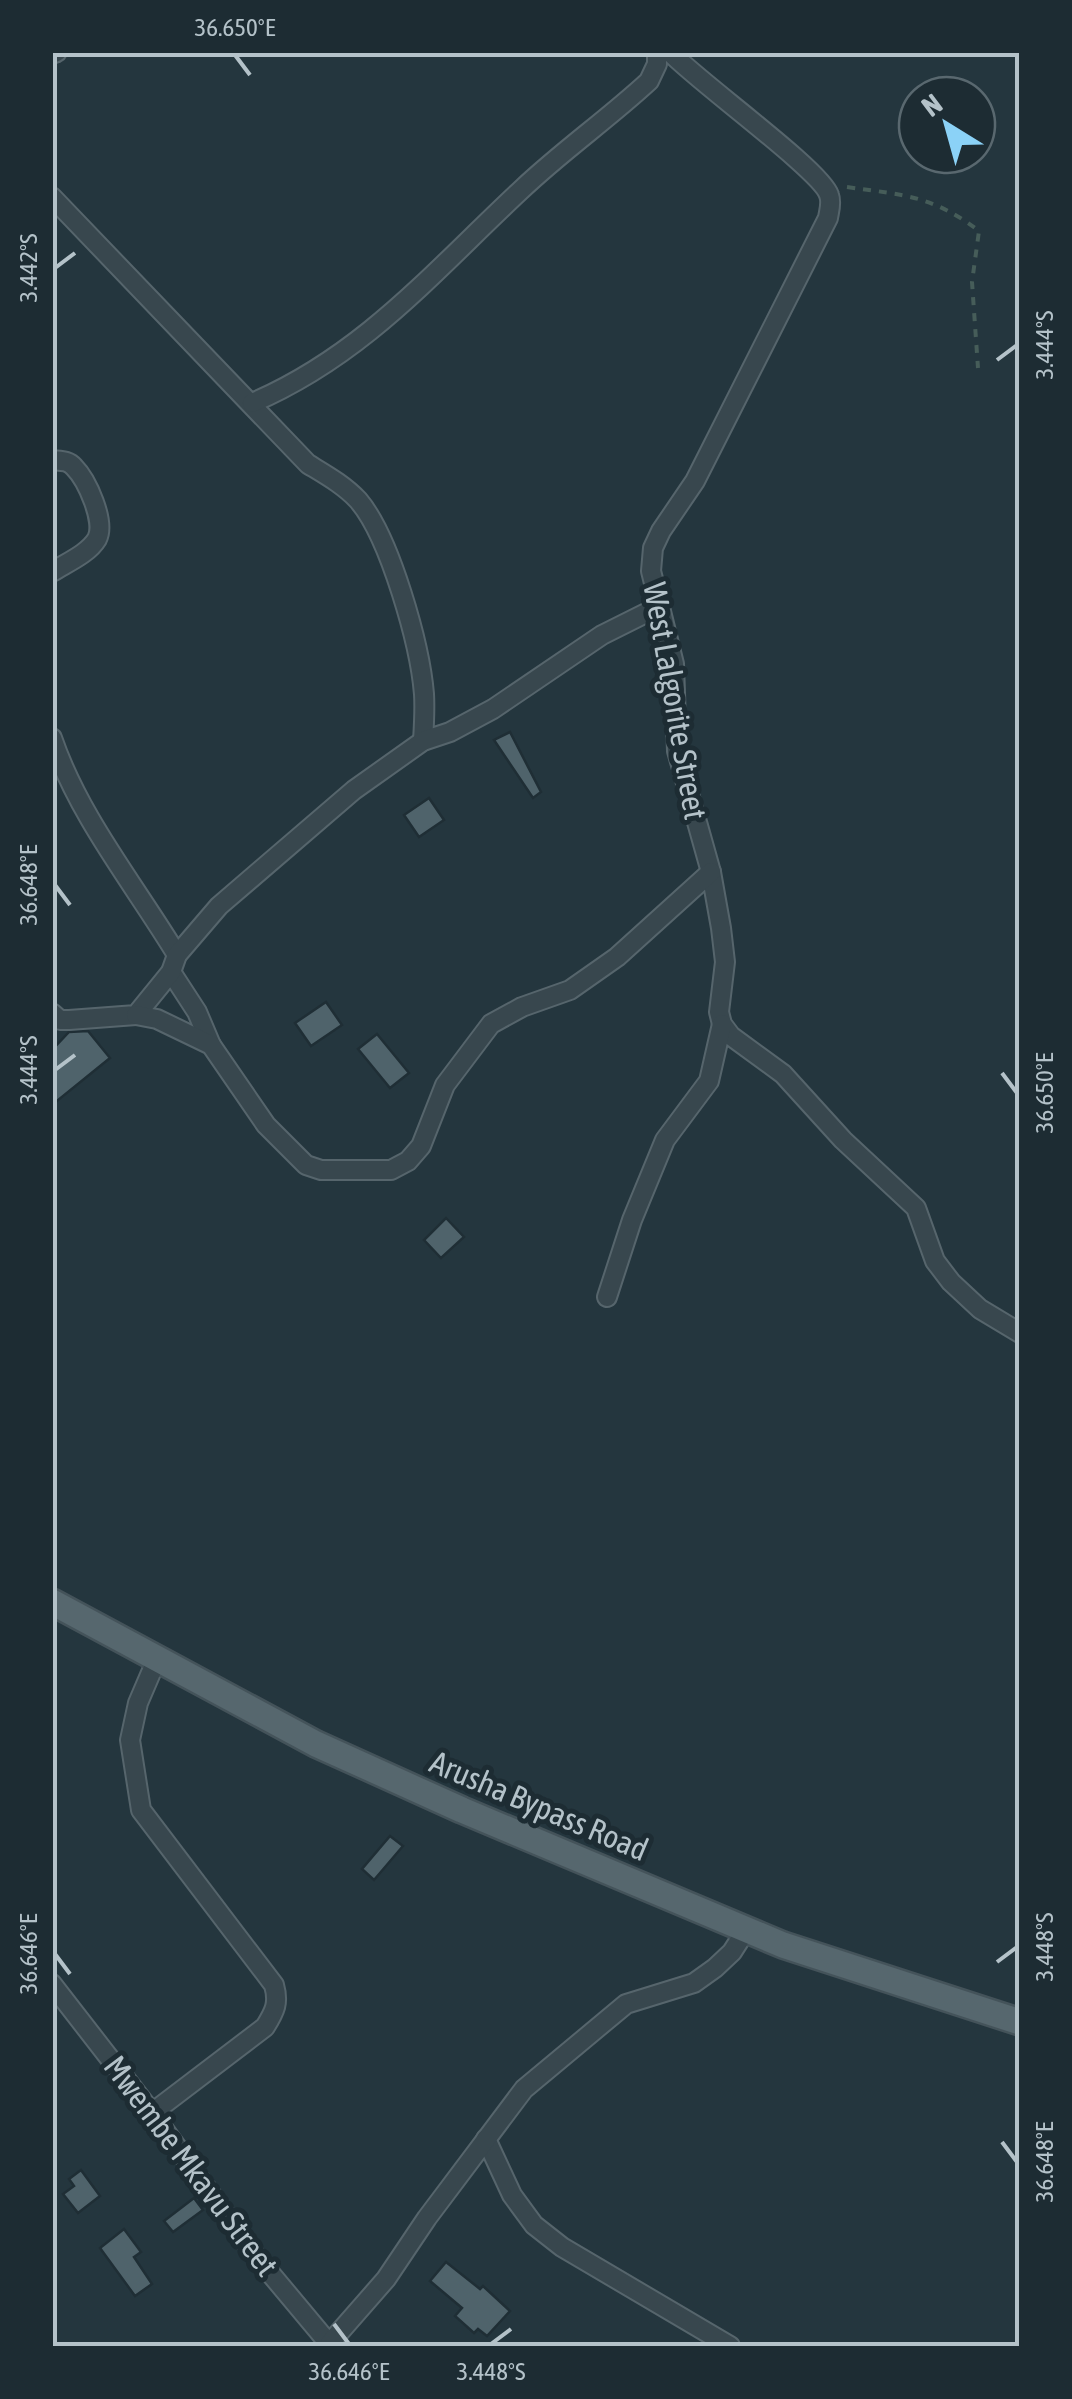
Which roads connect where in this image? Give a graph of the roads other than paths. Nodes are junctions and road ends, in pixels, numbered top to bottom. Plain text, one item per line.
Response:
1 (657, 52) edge
2 (670, 52) edge
3 (52, 198) edge
4 (252, 403) junction
5 (52, 460) edge
6 (52, 572) edge
7 (660, 606) junction
8 (52, 738) edge
9 (423, 740) junction
10 (711, 872) junction
11 (174, 964) junction
12 (136, 1014) junction
13 (61, 1016) edge
14 (722, 1024) junction
15 (52, 1038) edge
16 (211, 1045) junction
17 (607, 1298) dead end
18 (1020, 1333) edge
19 (52, 1602) edge
20 (156, 1660) junction
21 (746, 1930) junction
22 (52, 1984) edge
23 (1020, 2022) edge
24 (152, 2113) junction
25 (486, 2139) junction
26 (330, 2345) edge
27 (730, 2346) edge

1 - 4 street
2 - 7 street, West Lalgorite Street
3 - 4 street
4 - 9 street
5 - 6 street
7 - 9 street
7 - 10 street, West Lalgorite Street
8 - 11 street
9 - 11 street
10 - 14 street, West Lalgorite Street
10 - 16 street
11 - 12 street
11 - 16 street
12 - 13 street
12 - 16 street
13 - 15 street
14 - 17 street, West Lalgorite Street
14 - 18 street
19 - 20 main road, Arusha Bypass Road
20 - 21 main road, Arusha Bypass Road
20 - 24 street
21 - 23 main road, Arusha Bypass Road
21 - 25 street
22 - 24 street, Mwembe Mkavu Street
24 - 26 street, Mwembe Mkavu Street
25 - 26 street
25 - 27 street

